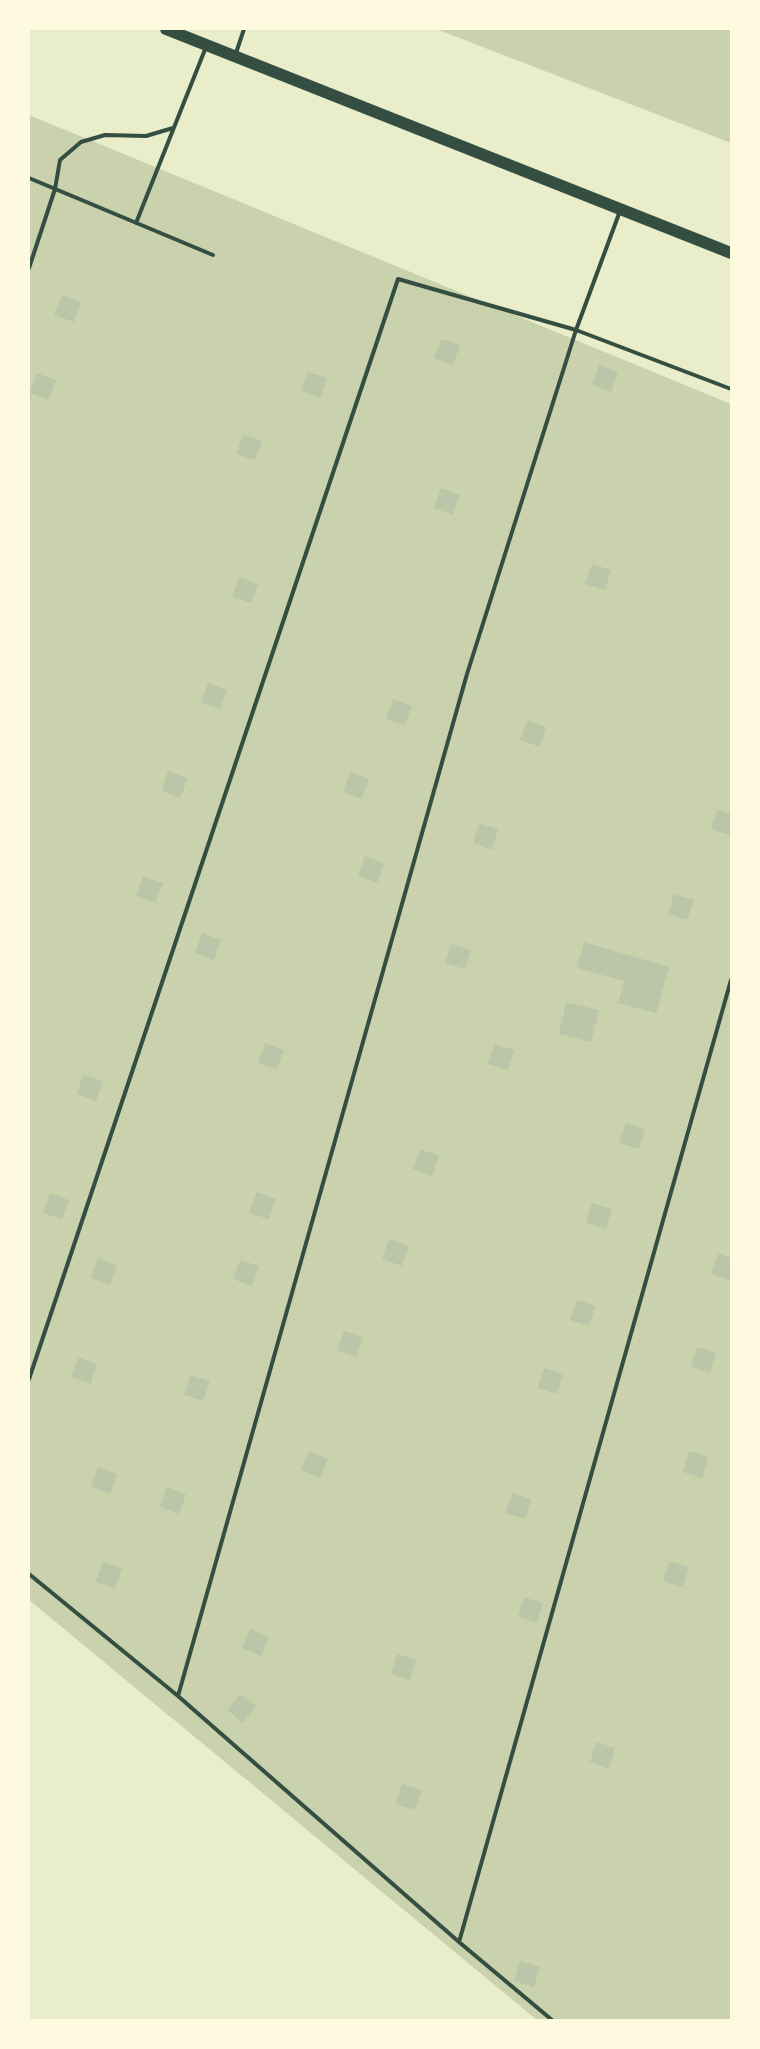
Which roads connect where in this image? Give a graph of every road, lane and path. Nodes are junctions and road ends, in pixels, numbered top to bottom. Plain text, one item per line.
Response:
1 (166, 29) edge
2 (244, 29) edge
3 (207, 44) junction
4 (235, 55) junction
5 (173, 128) junction
6 (29, 178) edge
7 (55, 189) junction
8 (621, 209) junction
9 (136, 223) junction
10 (731, 253) edge
11 (213, 255) dead end
12 (29, 268) edge
13 (576, 330) junction
14 (731, 389) edge
15 (731, 980) edge
16 (29, 1379) edge
17 (29, 1574) edge
18 (178, 1696) junction
19 (459, 1942) junction
20 (552, 2020) edge

1 - 3 main road
2 - 4 lane
3 - 4 main road
3 - 5 lane
4 - 8 main road
5 - 7 lane
5 - 9 lane
6 - 7 lane
7 - 9 lane
7 - 12 lane
8 - 10 main road
8 - 13 lane
9 - 11 lane
13 - 14 lane
13 - 16 lane
13 - 18 lane
15 - 19 lane
17 - 18 lane
18 - 19 lane
19 - 20 lane

